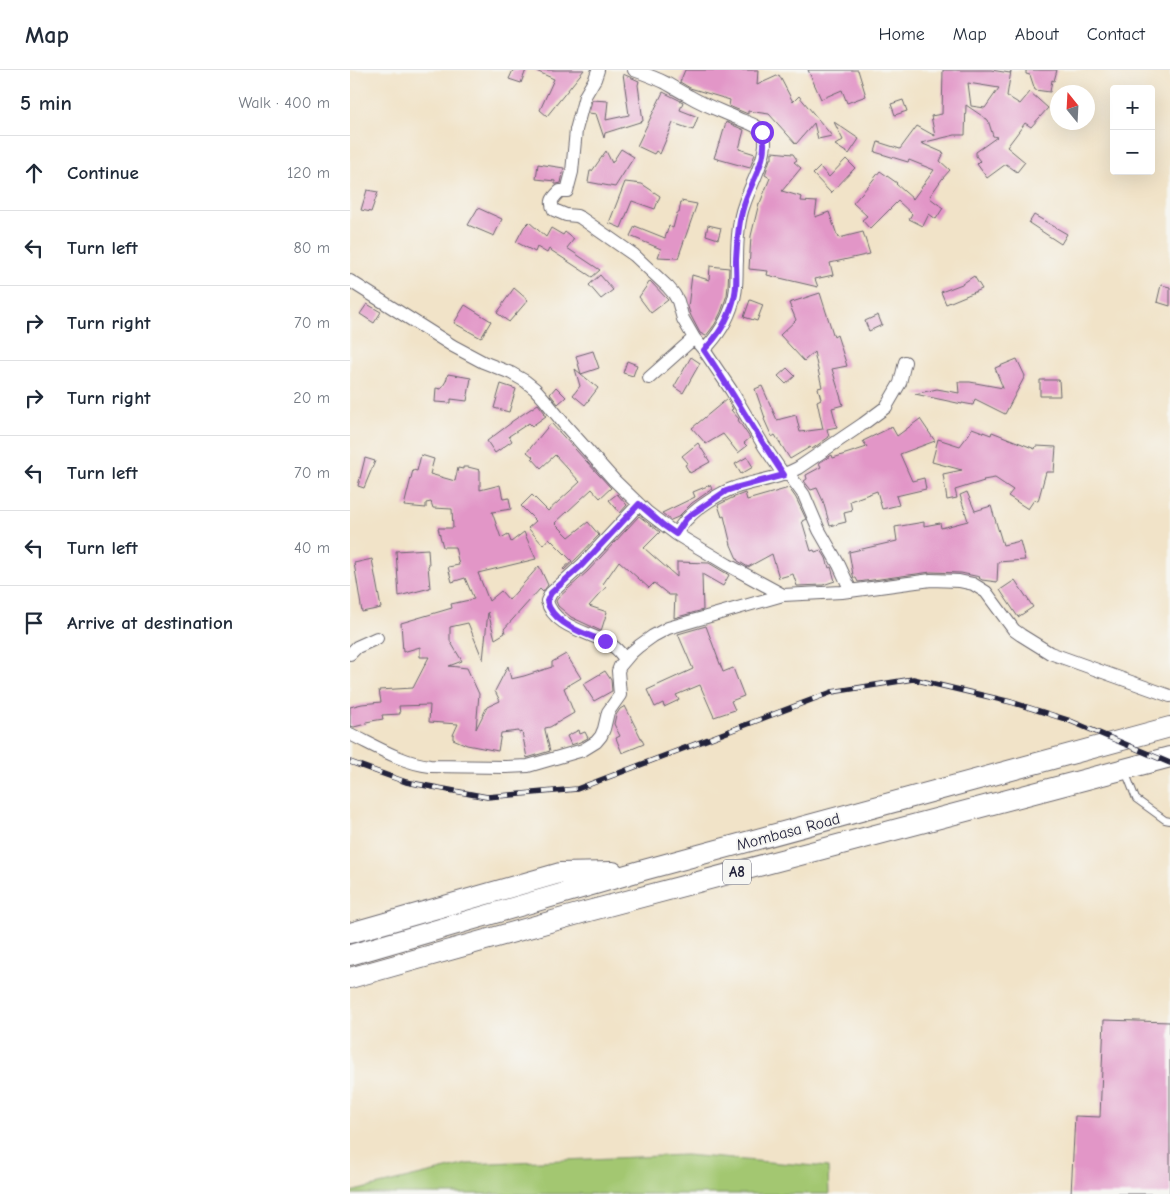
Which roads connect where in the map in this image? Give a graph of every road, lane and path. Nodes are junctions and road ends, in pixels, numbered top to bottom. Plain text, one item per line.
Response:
1 (598, 70) edge
2 (634, 70) edge
3 (350, 281) edge
4 (694, 338) junction
5 (704, 350) junction
6 (905, 362) dead end
7 (649, 378) dead end
8 (786, 474) junction
9 (639, 504) junction
10 (676, 534) junction
11 (851, 591) junction
12 (783, 594) junction
13 (377, 638) dead end
14 (350, 654) edge
15 (625, 659) junction
16 (1170, 696) edge
17 (1170, 727) edge
18 (350, 734) edge
19 (1170, 757) edge
20 (1124, 769) junction
21 (1170, 821) edge
22 (640, 871) junction
23 (350, 934) edge
24 (350, 955) edge
25 (350, 978) edge

1 - 4 street
2 - 5 street
3 - 9 street
4 - 5 street
4 - 7 street
5 - 8 street
6 - 8 street
8 - 10 street
8 - 11 street
9 - 10 street
9 - 15 street
10 - 12 street
11 - 12 street
11 - 16 street
12 - 15 street
13 - 14 street
15 - 18 street
17 - 22 highway, Mombasa Road / A8
19 - 20 highway, Mombasa Road / A8
20 - 21 lane
20 - 25 highway, Mombasa Road / A8
22 - 23 highway
22 - 24 highway, Mombasa Road / A8

